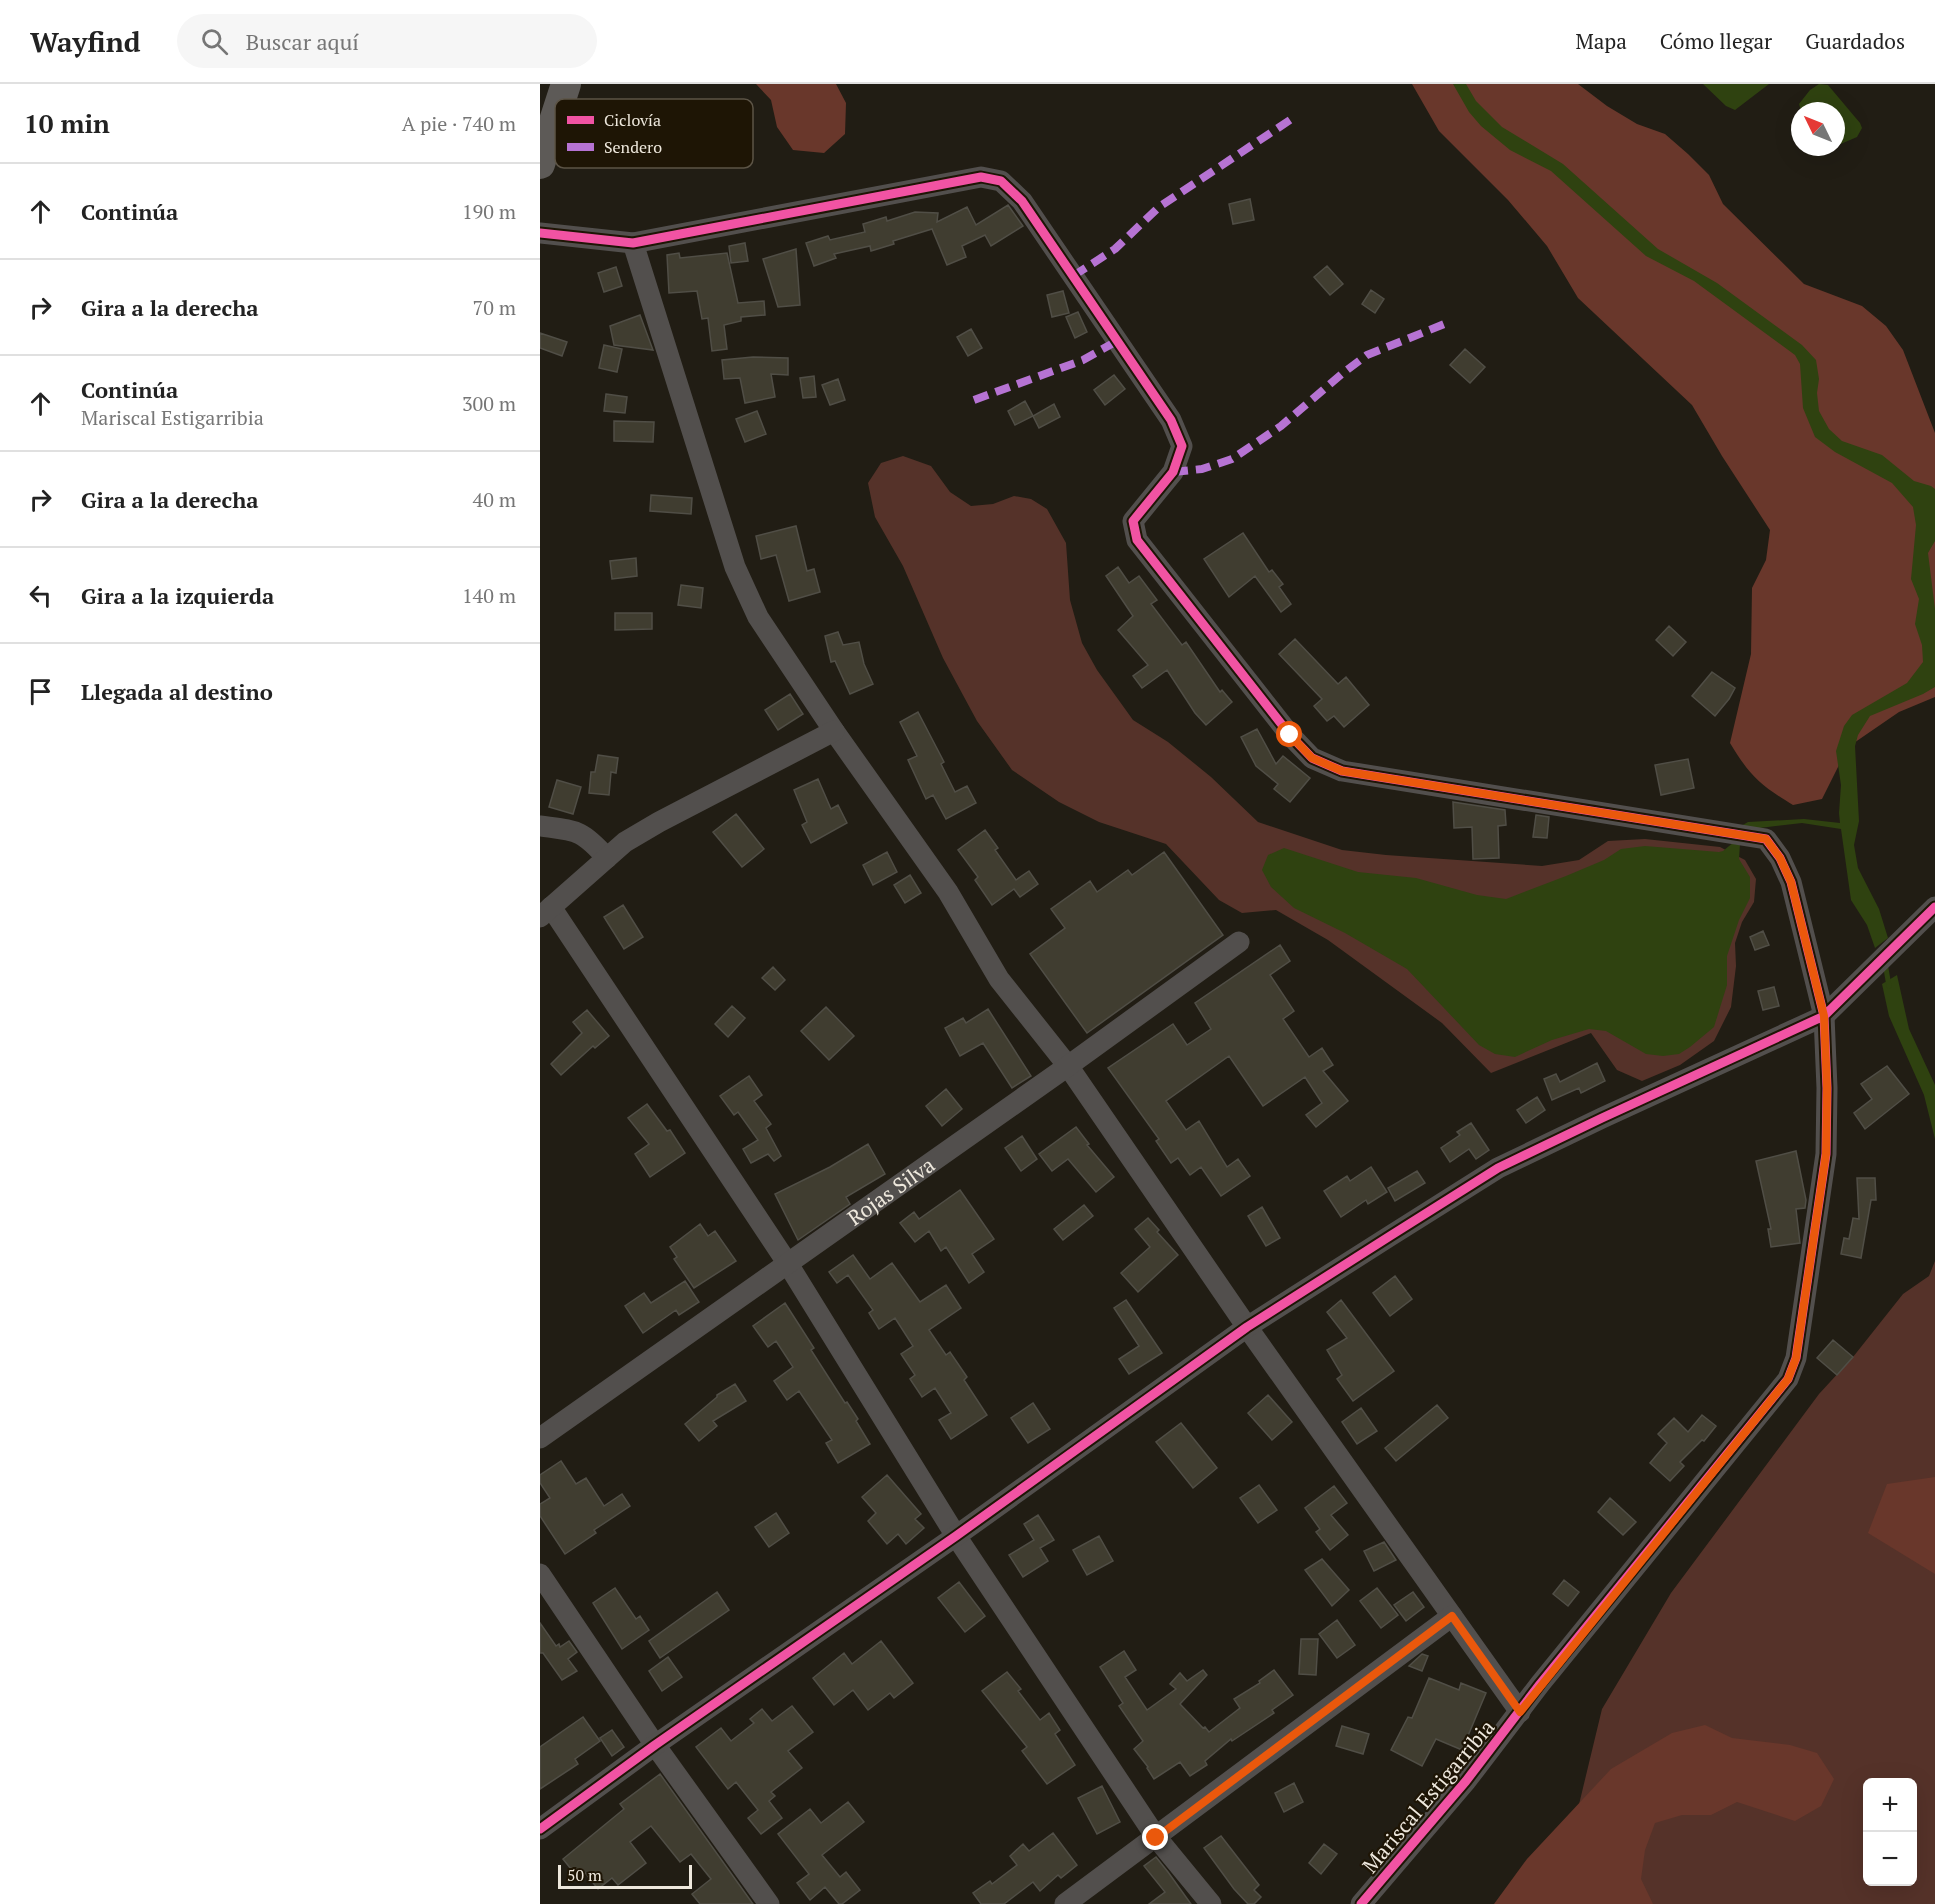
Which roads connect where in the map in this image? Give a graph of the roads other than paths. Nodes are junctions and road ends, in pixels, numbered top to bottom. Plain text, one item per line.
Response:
1 (566, 84) edge
2 (561, 99) edge
3 (555, 118) edge
4 (540, 164) edge
5 (540, 232) edge
6 (633, 243) junction
7 (834, 731) junction
8 (540, 826) edge
9 (607, 858) junction
10 (1935, 907) edge
11 (545, 912) edge
12 (1239, 942) dead end
13 (1824, 1016) junction
14 (1068, 1066) junction
15 (788, 1264) junction
16 (1247, 1327) junction
17 (540, 1438) edge
18 (956, 1536) junction
19 (540, 1574) edge
20 (1452, 1616) junction
21 (1520, 1712) junction
22 (655, 1745) junction
23 (540, 1829) edge
24 (1156, 1838) junction
25 (769, 1904) edge
26 (1065, 1904) edge
27 (1211, 1904) edge
28 (1361, 1904) edge

1 - 2 street
3 - 4 street
5 - 6 street
6 - 7 street
6 - 13 street, Mariscal Estigarribia
7 - 9 street
7 - 14 street
8 - 9 street
9 - 11 street
10 - 13 street
11 - 15 street
12 - 14 street, Rojas Silva
13 - 16 street
13 - 21 street, Mariscal Estigarribia
14 - 15 street, Rojas Silva
14 - 16 street
15 - 17 street, Rojas Silva
15 - 18 street
16 - 18 street
16 - 20 street
18 - 22 street
18 - 24 street
19 - 22 street
20 - 21 street
20 - 24 street
21 - 28 street, Mariscal Estigarribia
22 - 23 street
22 - 25 street
24 - 26 street
24 - 27 street

